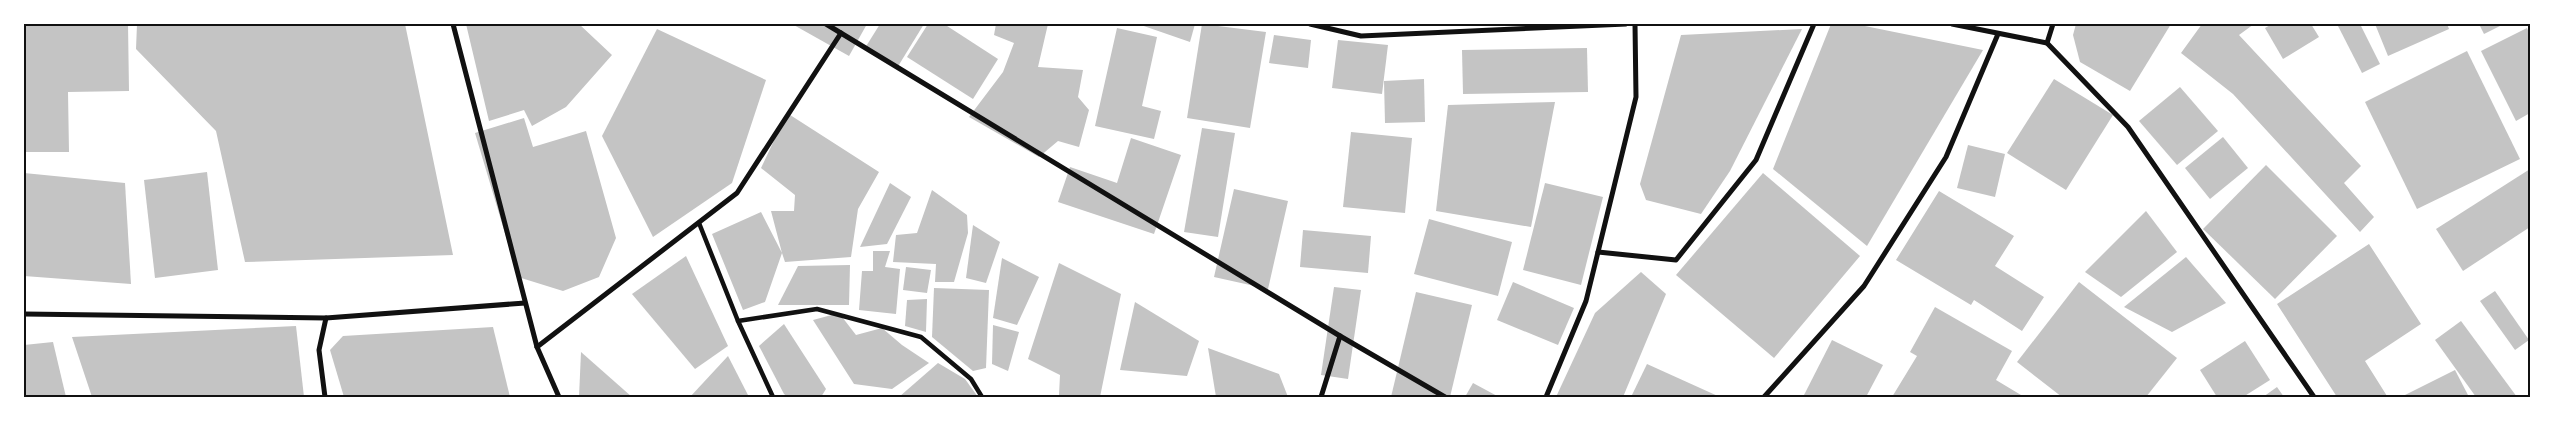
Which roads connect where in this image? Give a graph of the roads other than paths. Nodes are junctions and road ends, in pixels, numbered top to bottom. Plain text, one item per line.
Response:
1 (453, 24) edge
2 (826, 24) edge
3 (1310, 24) edge
4 (1626, 24) edge
5 (1634, 24) edge
6 (1814, 24) edge
7 (1952, 24) edge
8 (2053, 24) edge
9 (841, 33) junction
10 (1998, 34) junction
11 (2047, 44) junction
12 (699, 223) junction
13 (1598, 252) junction
14 (525, 303) junction
15 (24, 314) edge
16 (326, 318) junction
17 (738, 321) junction
18 (1340, 336) junction
19 (537, 347) junction
20 (325, 397) edge
21 (557, 397) edge
22 (773, 397) edge
23 (982, 397) edge
24 (1321, 397) edge
25 (1445, 397) edge
26 (1546, 397) edge
27 (1764, 397) edge
28 (2314, 397) edge

1 - 14 street
2 - 9 street
3 - 4 street
5 - 13 street
6 - 13 street
7 - 10 street
8 - 11 street
9 - 12 street
9 - 18 street
10 - 11 street
10 - 27 street
11 - 28 street
12 - 17 street
12 - 19 street
13 - 26 street
14 - 16 street
14 - 19 street
15 - 16 street
16 - 20 street
17 - 22 street
17 - 23 street
18 - 24 street
18 - 25 street
19 - 21 street

